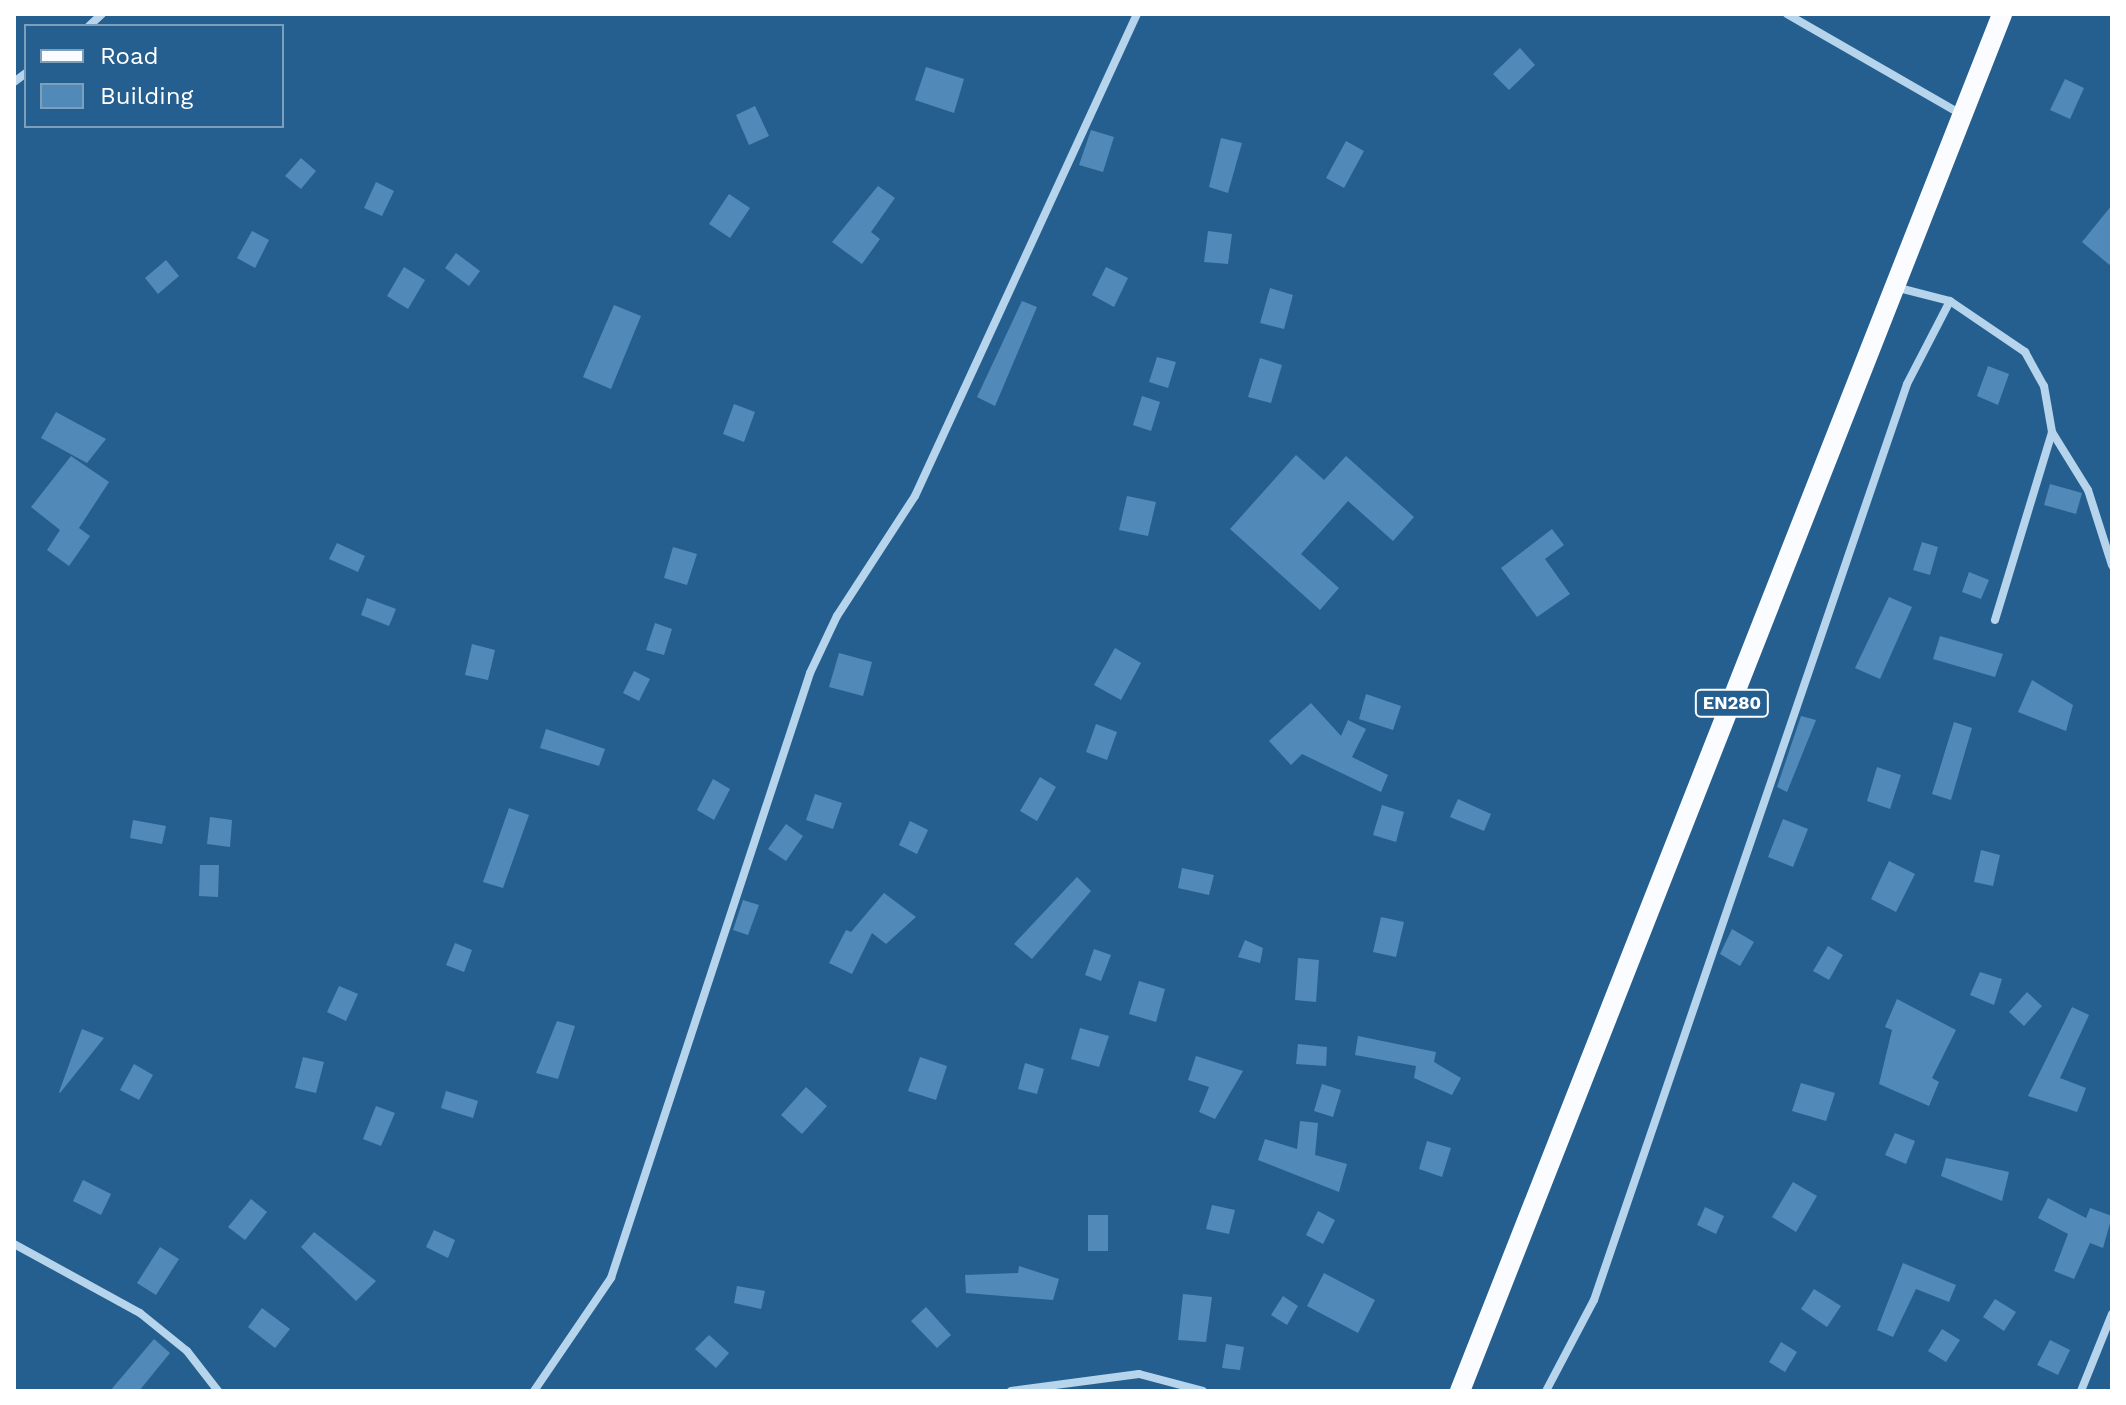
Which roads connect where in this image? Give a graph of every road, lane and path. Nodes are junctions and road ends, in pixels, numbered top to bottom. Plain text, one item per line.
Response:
1 (1137, 14) edge
2 (1787, 14) edge
3 (2002, 14) edge
4 (1962, 115) junction
5 (1894, 287) junction
6 (1950, 301) junction
7 (2052, 432) junction
8 (2112, 565) edge
9 (1995, 620) dead end
10 (14, 1244) edge
11 (2112, 1314) edge
12 (218, 1391) edge
13 (534, 1391) edge
14 (1011, 1391) edge
15 (1203, 1391) edge
16 (1460, 1391) edge
17 (1546, 1391) edge
18 (2081, 1391) edge

1 - 13 street
2 - 4 street
3 - 4 main road, EN280
4 - 5 main road, EN280
5 - 6 street
5 - 16 main road, EN280
6 - 7 street
6 - 17 street
7 - 8 street
7 - 9 street
10 - 12 street
11 - 18 street
14 - 15 street

